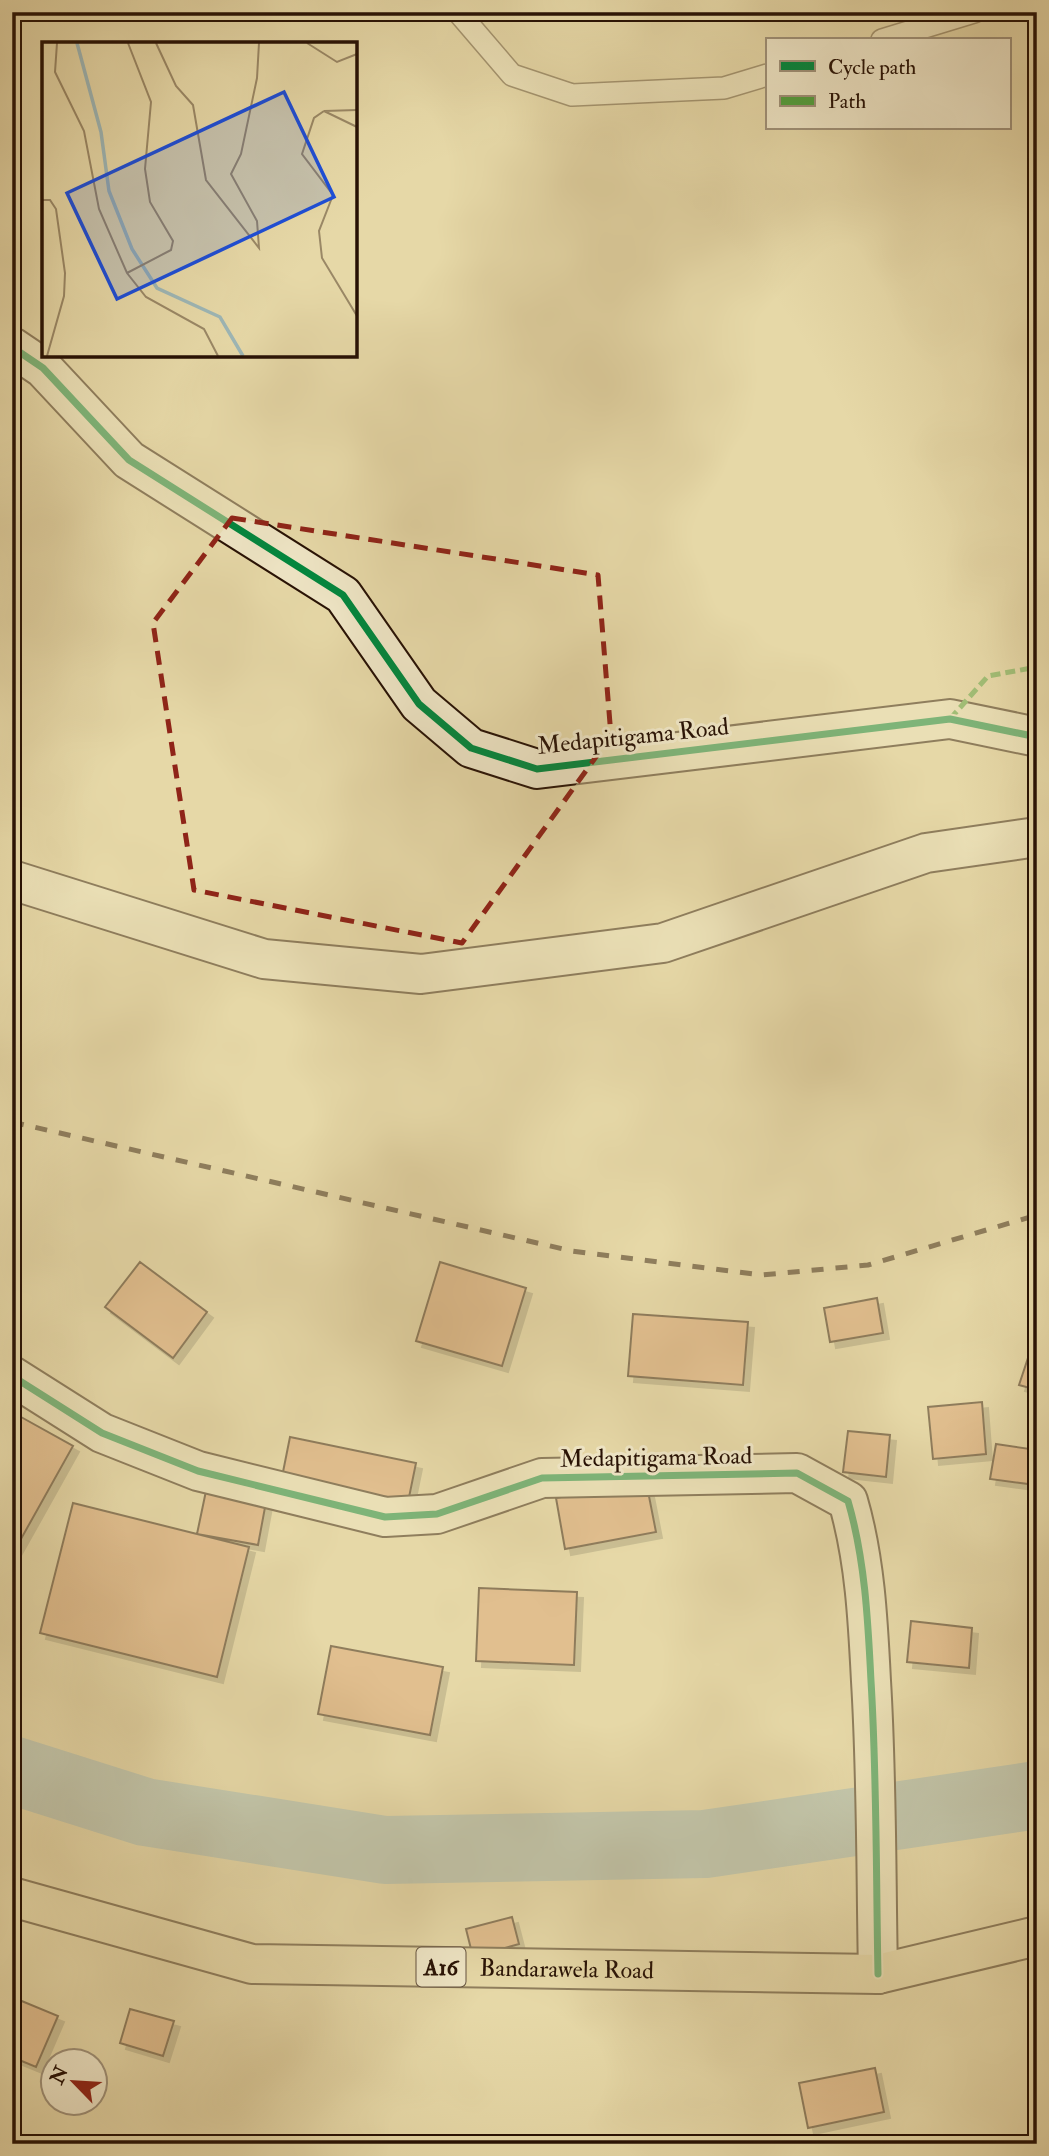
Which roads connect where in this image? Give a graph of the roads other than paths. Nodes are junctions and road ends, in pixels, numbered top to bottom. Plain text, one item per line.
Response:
1 (458, 12) edge
2 (974, 12) edge
3 (889, 38) edge
4 (766, 75) edge
5 (12, 347) edge
6 (1037, 737) edge
7 (1037, 837) edge
8 (12, 880) edge
9 (12, 1377) edge
10 (12, 1897) edge
11 (1037, 1936) edge
12 (878, 1974) junction

1 - 4 lane
2 - 3 lane
5 - 6 street, Medapitigama Road
7 - 8 street
9 - 12 street, Medapitigama Road
10 - 12 highway, Bandarawela Road / A16
11 - 12 highway, A16

